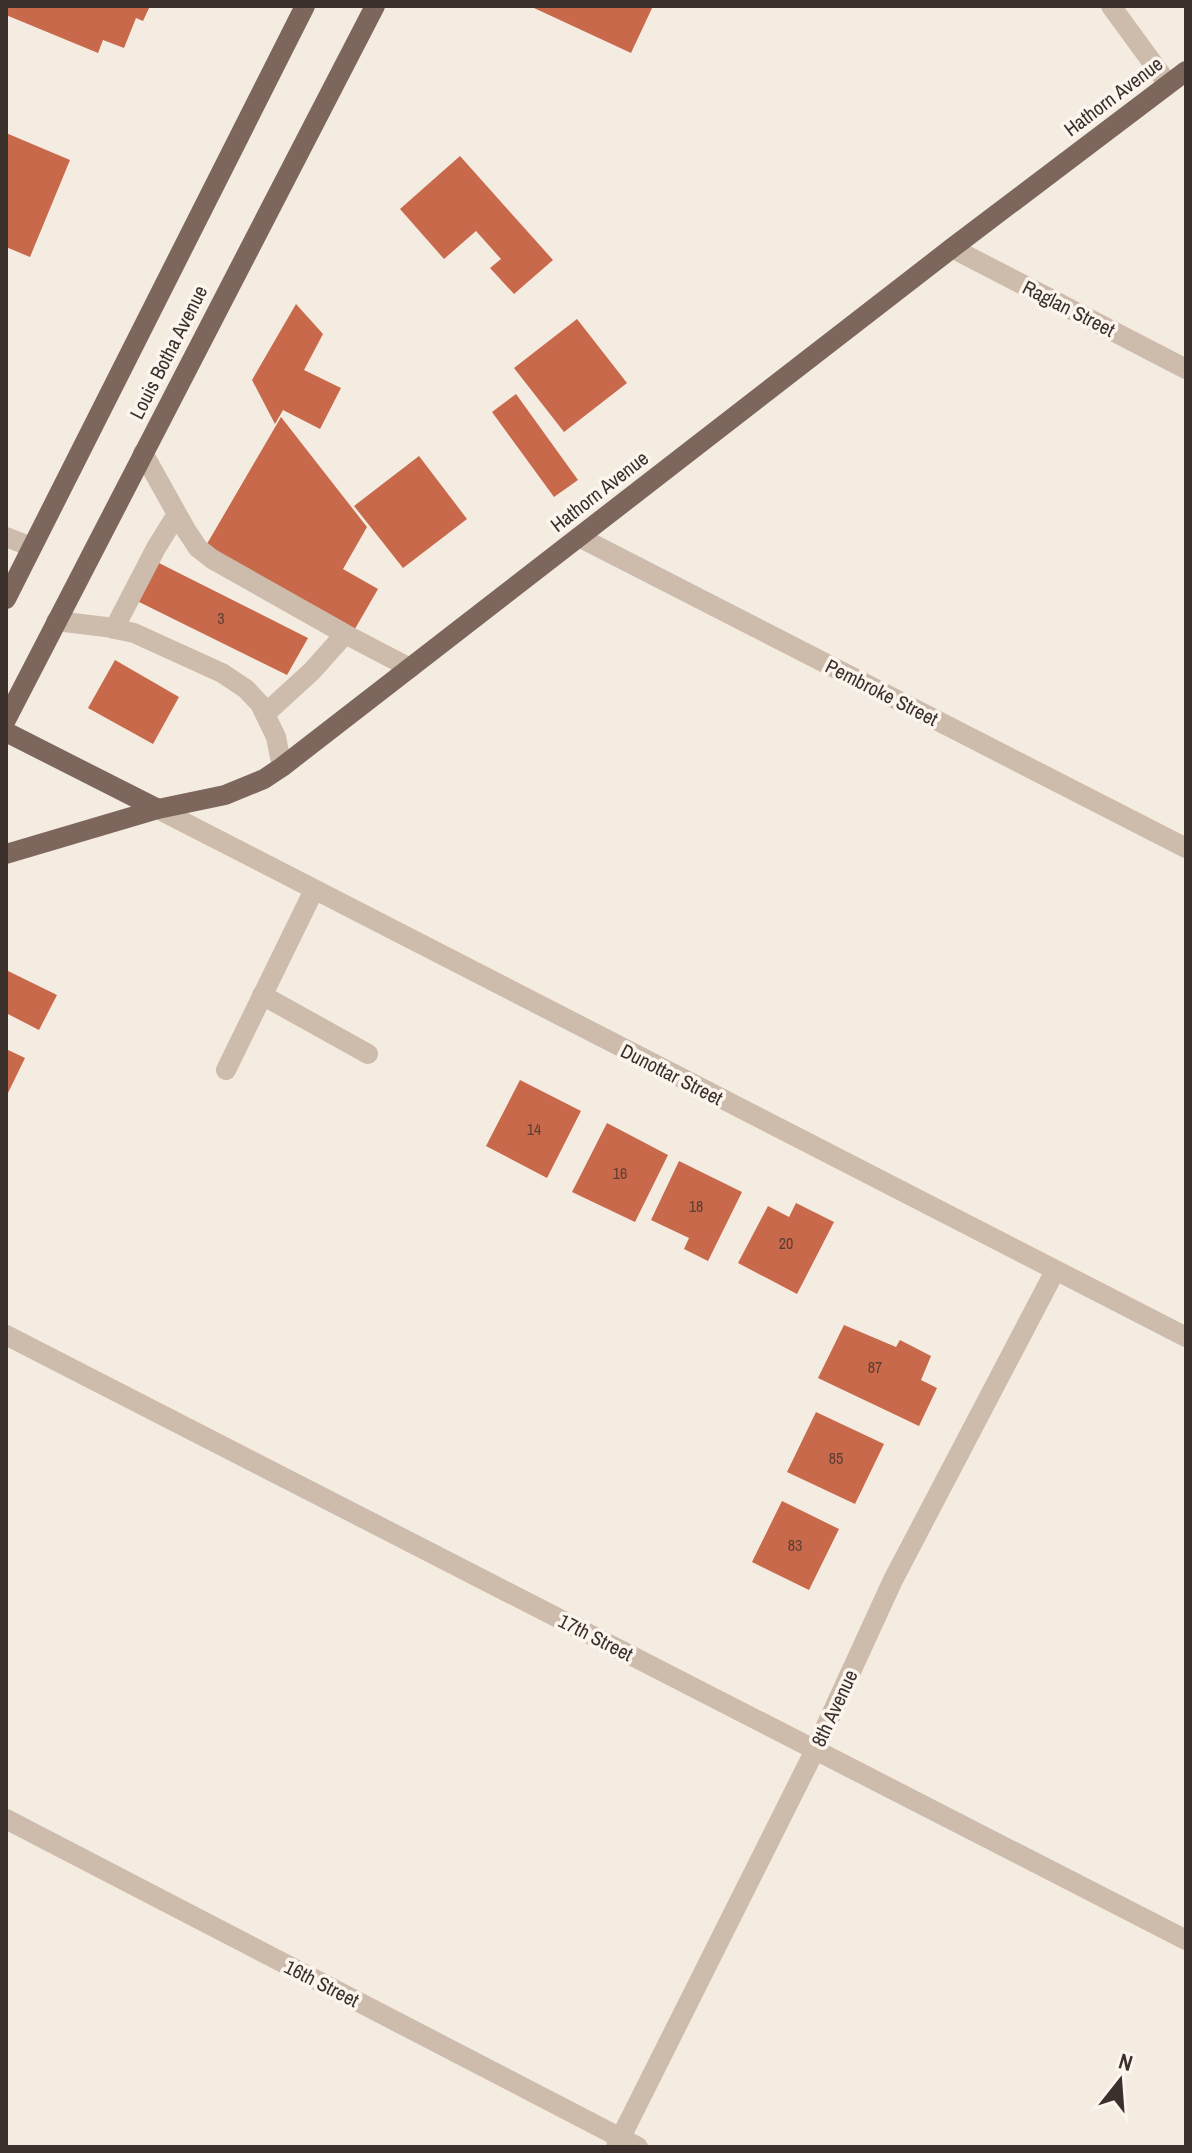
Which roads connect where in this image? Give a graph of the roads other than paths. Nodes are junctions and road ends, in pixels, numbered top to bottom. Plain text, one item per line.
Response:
1 (305, 6) edge
2 (375, 6) edge
3 (1111, 6) edge
4 (1186, 71) edge
5 (1168, 84) junction
6 (952, 248) junction
7 (1186, 369) edge
8 (143, 453) junction
9 (177, 514) junction
10 (6, 537) edge
11 (579, 537) junction
12 (32, 547) junction
13 (6, 599) edge
14 (56, 621) junction
15 (114, 629) junction
16 (345, 634) junction
17 (410, 668) junction
18 (265, 714) junction
19 (6, 720) edge
20 (6, 732) edge
21 (282, 767) junction
22 (158, 809) junction
23 (1186, 848) edge
24 (6, 854) edge
25 (314, 890) junction
26 (262, 995) junction
27 (368, 1054) dead end
28 (226, 1070) dead end
29 (1055, 1271) junction
30 (6, 1335) edge
31 (1186, 1337) edge
32 (815, 1750) junction
33 (6, 1819) edge
34 (1186, 1940) edge
35 (625, 2144) edge

1 - 12 main road, Louis Botha Avenue
2 - 8 main road, Louis Botha Avenue
3 - 5 street
4 - 5 main road, Hathorn Avenue
5 - 6 main road, Hathorn Avenue
6 - 7 street, Raglan Street
6 - 11 main road, Hathorn Avenue
8 - 9 street
8 - 14 main road, Louis Botha Avenue
9 - 15 street
9 - 16 street
10 - 12 street
11 - 17 main road, Hathorn Avenue
11 - 23 street, Pembroke Street
12 - 13 main road, Louis Botha Avenue
14 - 15 street
14 - 19 main road, Louis Botha Avenue
15 - 18 street
16 - 17 street
16 - 18 street
17 - 21 main road, Hathorn Avenue
18 - 21 street
20 - 22 main road
21 - 22 main road, Hathorn Avenue
22 - 24 main road, Hathorn Avenue
22 - 25 street, Dunottar Street
25 - 26 street
25 - 29 street, Dunottar Street
26 - 27 street
26 - 28 street
29 - 31 street, Dunottar Street
29 - 32 street, 8th Avenue
30 - 32 street, 17th Street
32 - 34 street, 17th Street
32 - 35 street, 8th Avenue
33 - 35 street, 16th Street

